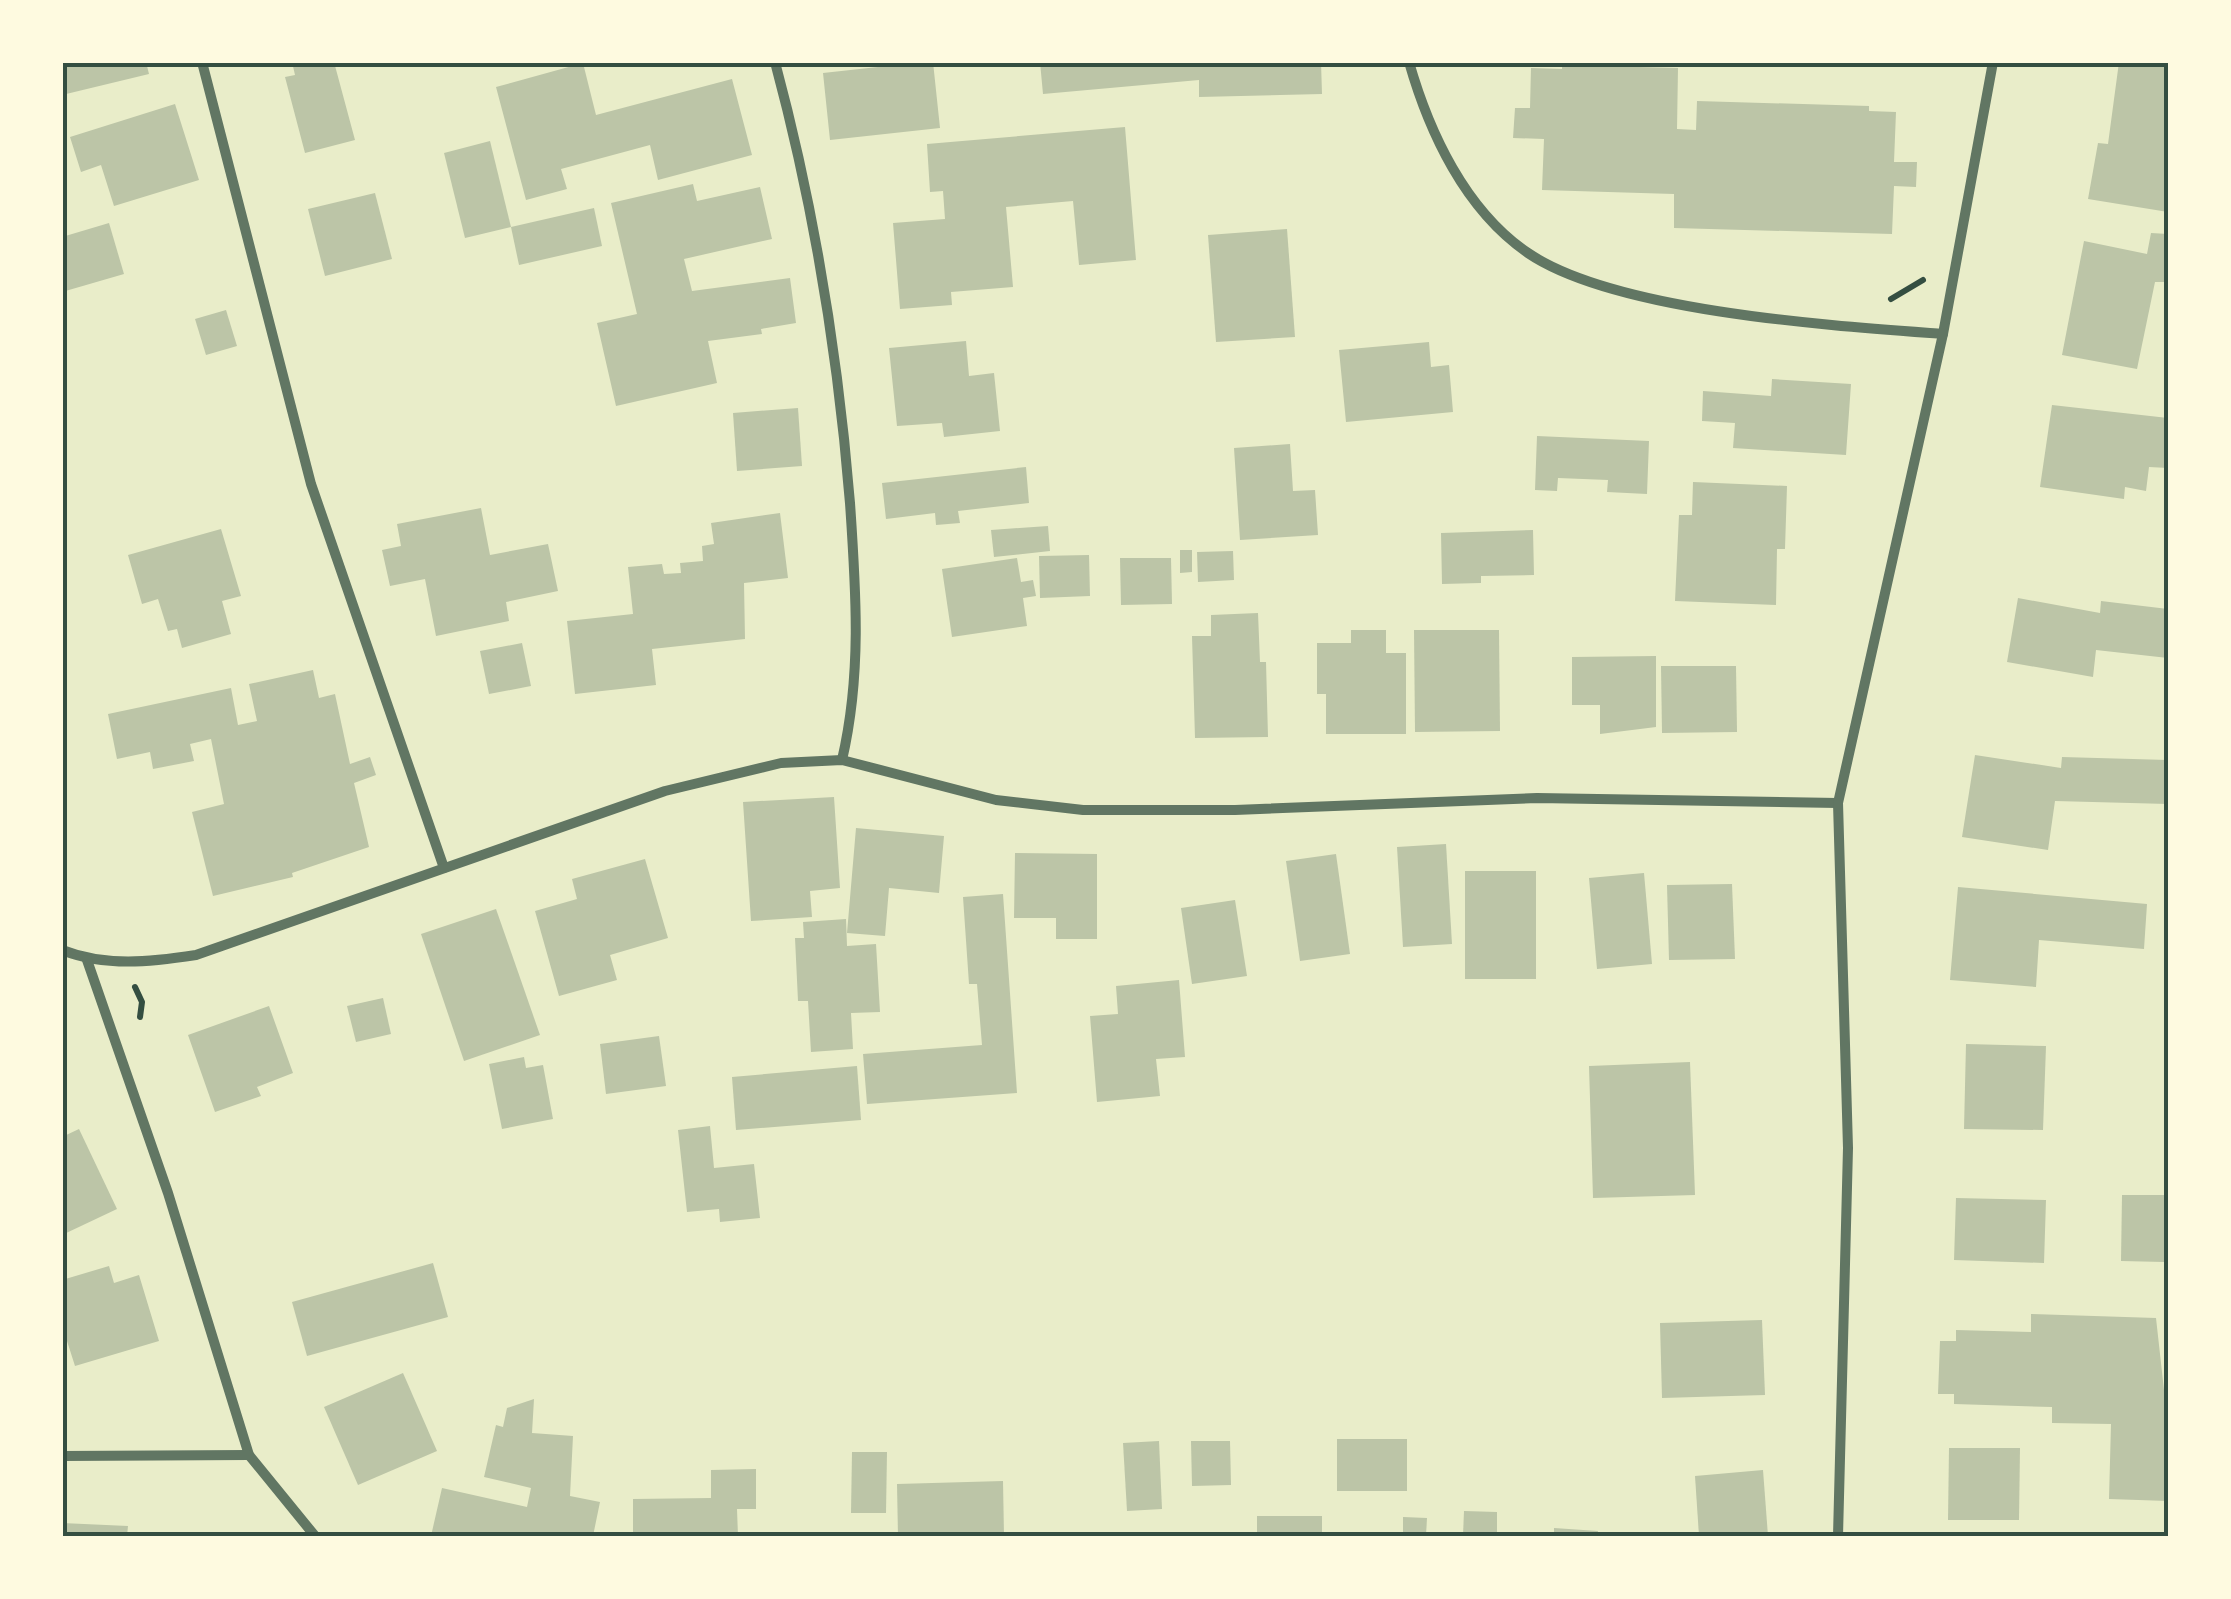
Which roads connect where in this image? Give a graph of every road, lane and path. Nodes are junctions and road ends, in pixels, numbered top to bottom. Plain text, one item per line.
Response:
1 (202, 62) edge
2 (774, 62) edge
3 (1409, 62) edge
4 (1992, 62) edge
5 (1927, 276) dead end
6 (1884, 301) dead end
7 (1943, 334) junction
8 (842, 760) junction
9 (1838, 803) junction
10 (444, 868) junction
11 (62, 950) edge
12 (87, 960) junction
13 (249, 1455) junction
14 (62, 1456) edge
15 (314, 1536) edge
16 (1838, 1536) edge

1 - 10 street
2 - 8 street
3 - 7 street
4 - 7 street
5 - 6 path
7 - 9 street
8 - 9 street
8 - 10 street
9 - 16 street
10 - 12 street
11 - 12 street
12 - 13 street
13 - 14 street
13 - 15 street

